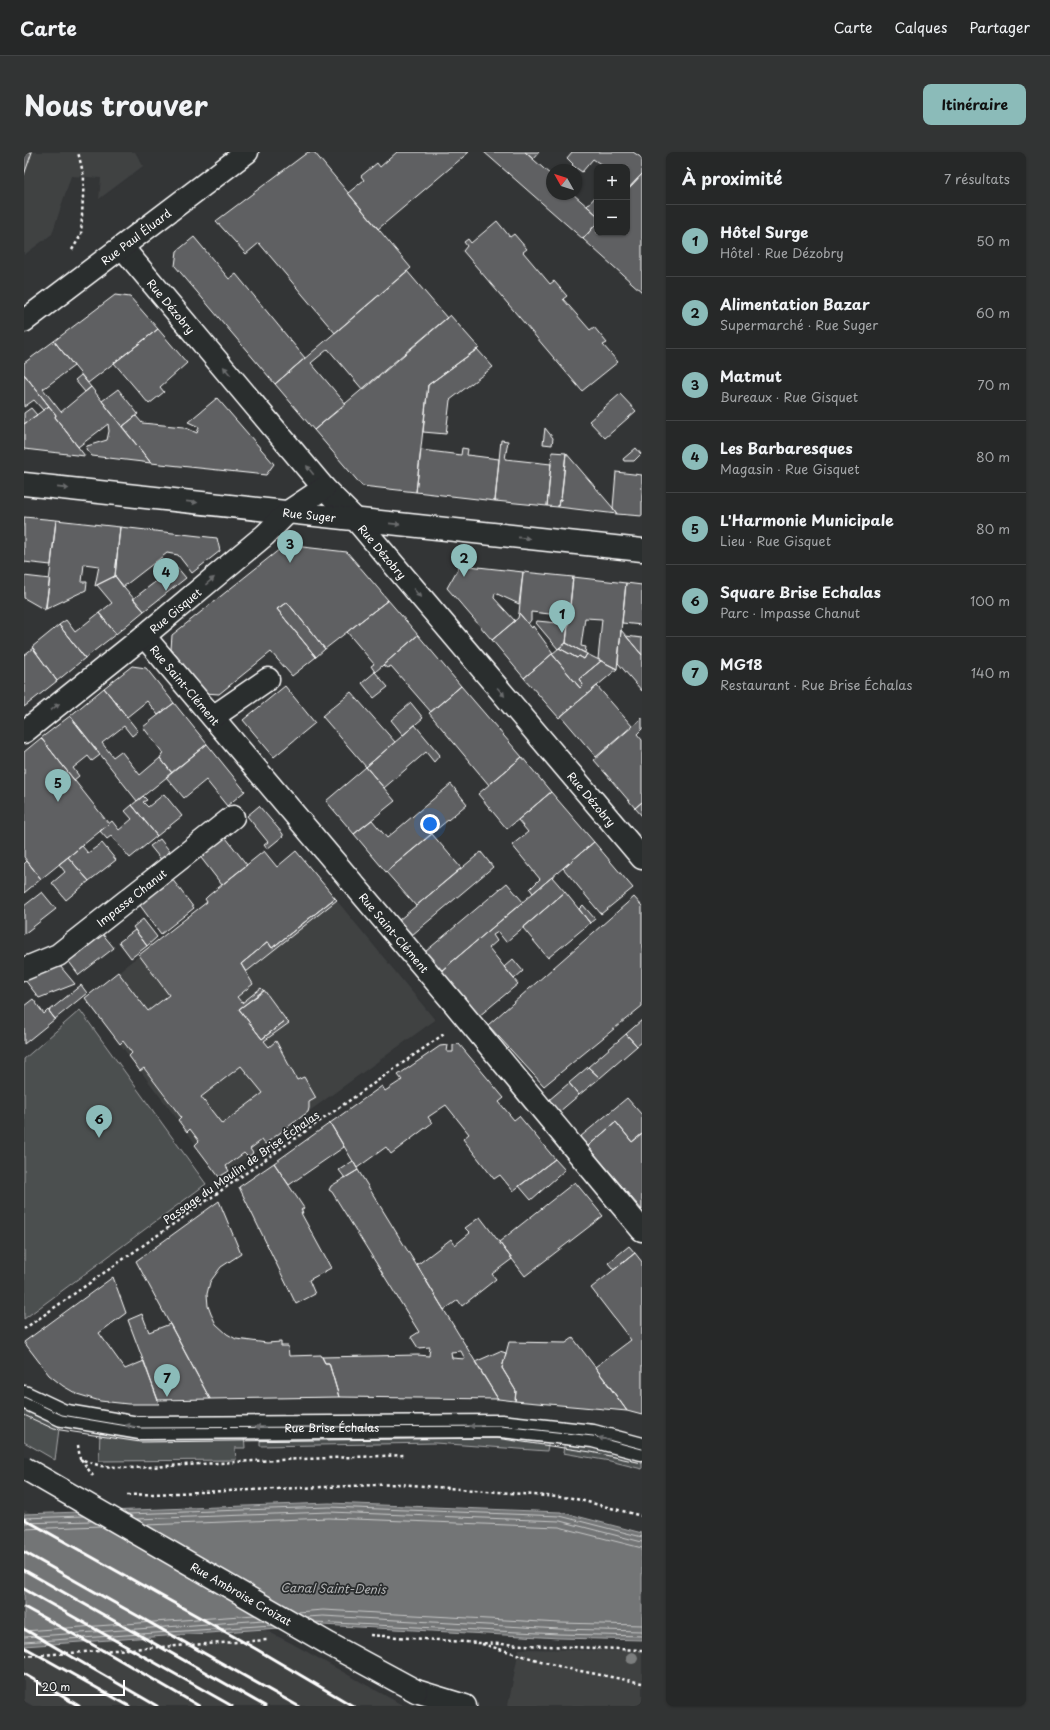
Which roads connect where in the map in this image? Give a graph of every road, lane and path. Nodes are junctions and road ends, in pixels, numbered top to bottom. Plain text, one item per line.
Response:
1 (78, 152) edge
2 (247, 152) edge
3 (122, 247) junction
4 (87, 273) junction
5 (24, 321) edge
6 (24, 484) edge
7 (324, 488) junction
8 (288, 512) junction
9 (356, 520) junction
10 (642, 550) edge
11 (144, 636) junction
12 (268, 679) dead end
13 (213, 717) junction
14 (24, 732) edge
15 (233, 817) dead end
16 (642, 858) edge
17 (24, 969) edge
18 (466, 1018) junction
19 (642, 1230) edge
20 (24, 1329) edge
21 (24, 1397) edge
22 (642, 1449) edge
23 (410, 1455) dead end
24 (101, 1466) dead end
25 (24, 1468) edge
26 (122, 1496) dead end
27 (642, 1516) edge
28 (478, 1642) dead end
29 (642, 1683) edge
30 (465, 1706) edge

1 - 4 path
2 - 3 street, Rue Paul Éluard
3 - 4 street, Rue Paul Éluard
7 -> 3 street, Rue Dézobry
4 - 5 street, Rue Paul Éluard
6 -> 8 street, Rue Suger
7 - 8 street, Rue Gisquet
7 - 9 street, Rue Dézobry
8 - 9 street, Rue Suger
11 -> 8 street, Rue Gisquet
9 -> 10 street, Rue Suger
9 -> 16 street, Rue Dézobry
11 - 13 street, Rue Saint-Clément
14 -> 11 street, Rue Gisquet
12 - 13 street
13 - 18 street, Rue Saint-Clément
15 - 17 street, Impasse Chanut
18 - 19 street, Rue Saint-Clément
18 - 20 path, Passage du Moulin de Brise Échalas
22 -> 21 street, Rue Brise Échalas
23 - 24 path
25 - 30 street, Rue Ambroise Croizat, bridge
26 - 27 path
28 - 29 path

